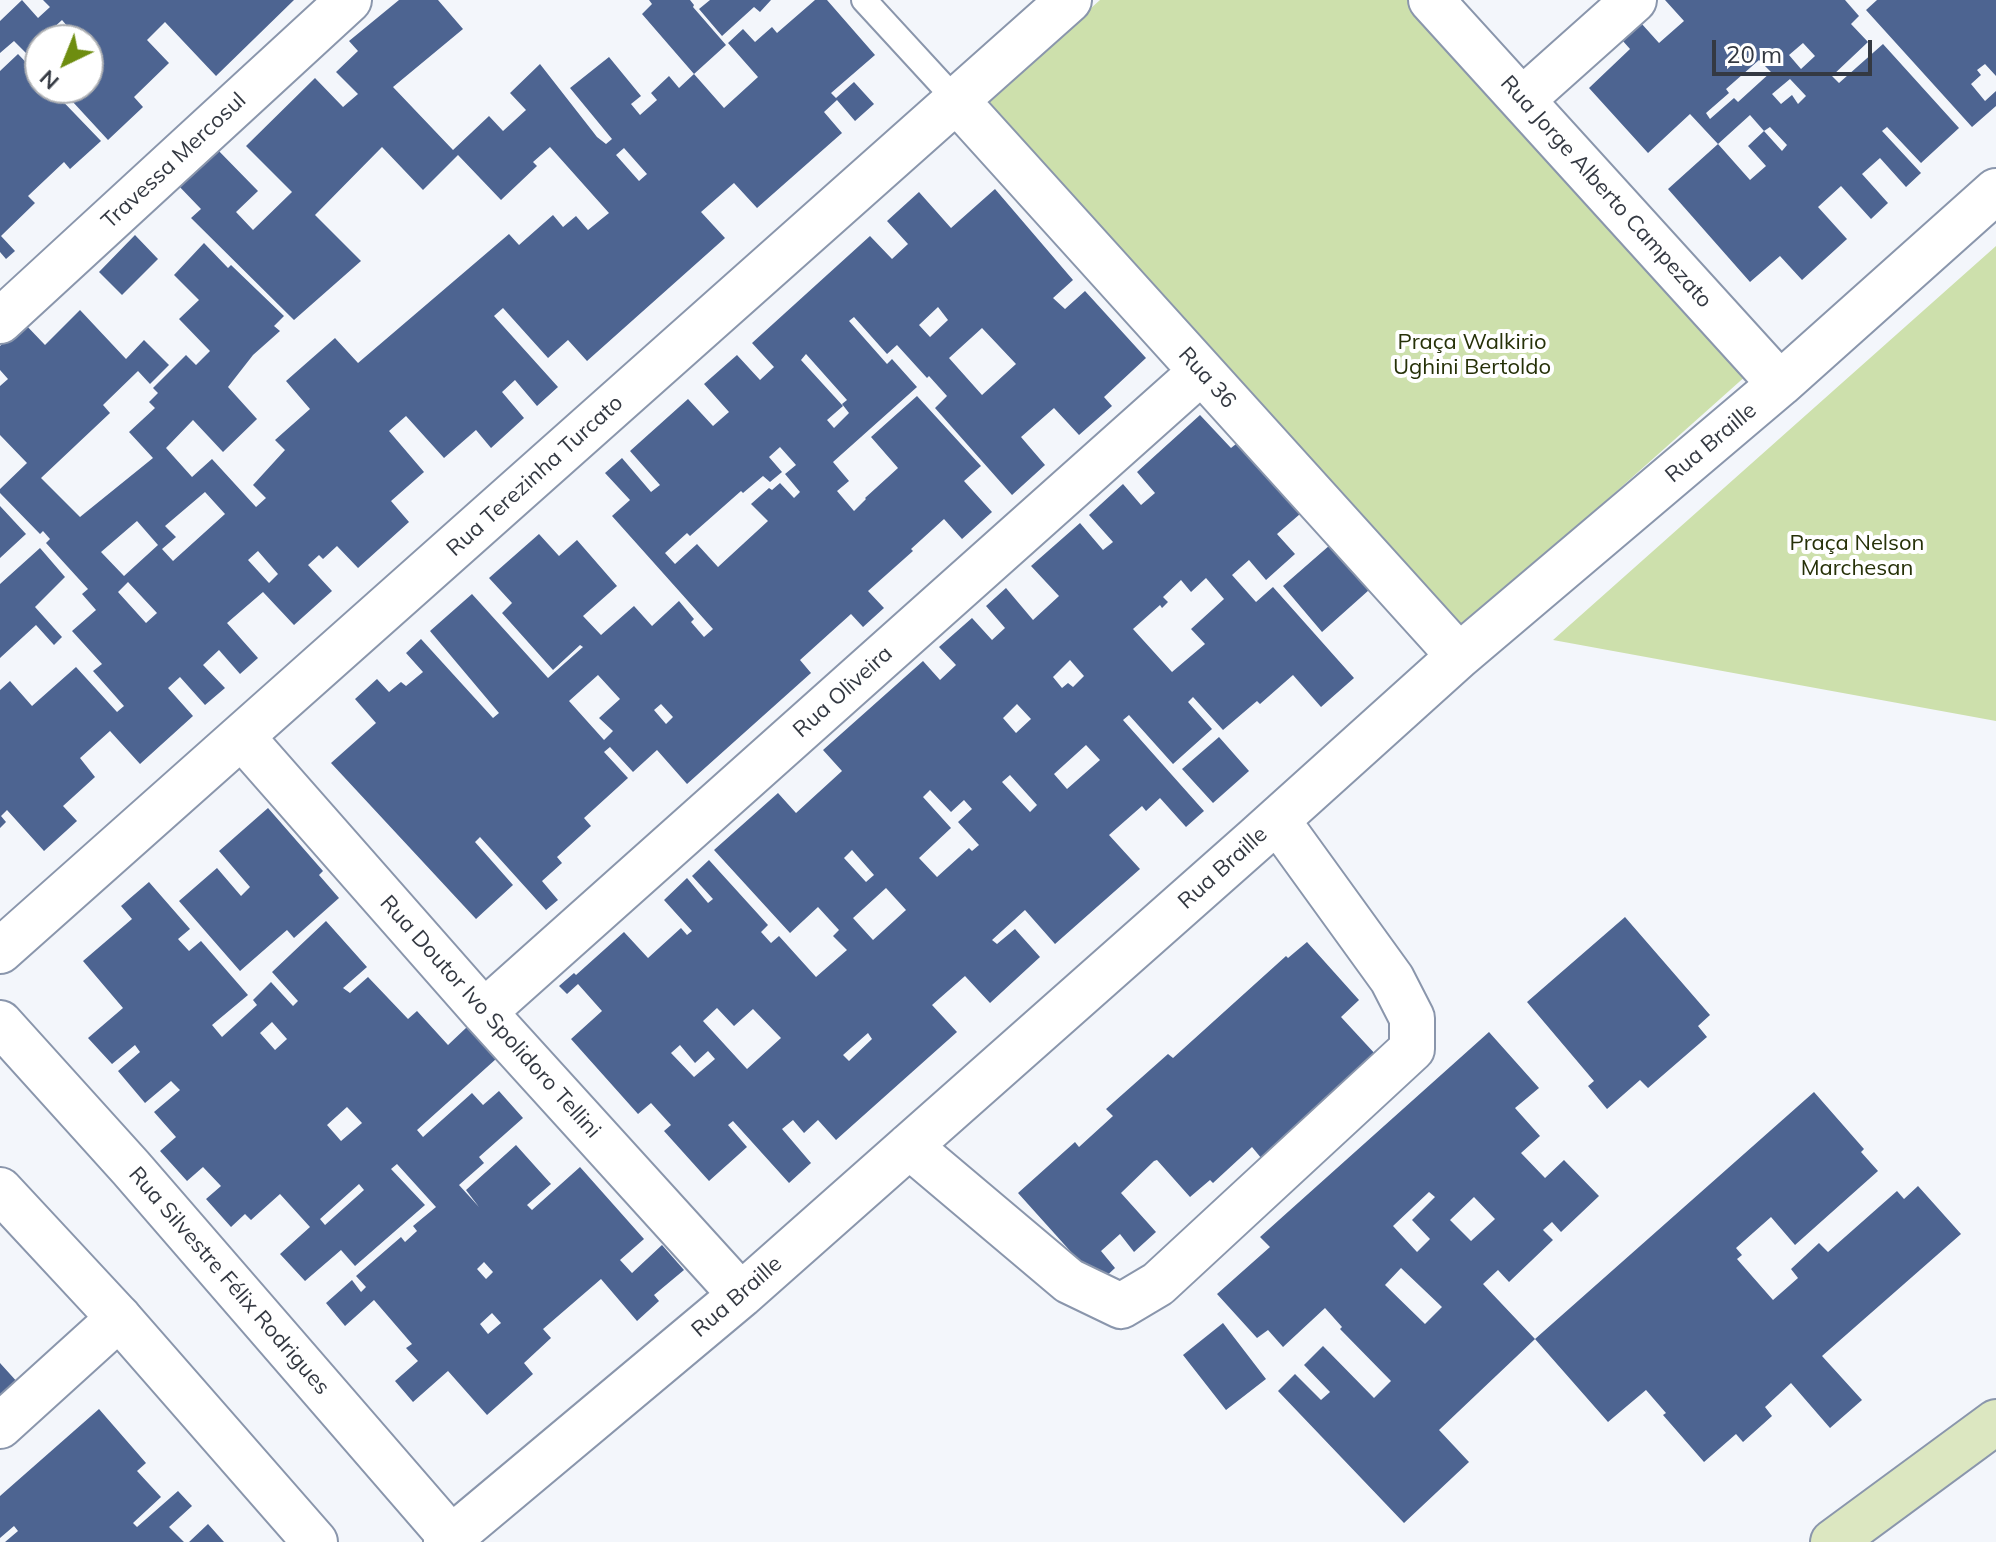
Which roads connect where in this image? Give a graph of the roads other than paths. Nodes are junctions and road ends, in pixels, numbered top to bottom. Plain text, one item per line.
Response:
1 (349, 0) edge
2 (864, 0) edge
3 (1069, 0) edge
4 (1431, 0) edge
5 (1634, 0) edge
6 (956, 100) junction
7 (1522, 100) junction
8 (1996, 191) edge
9 (0, 321) edge
10 (1201, 372) junction
11 (1780, 384) junction
12 (1459, 656) junction
13 (242, 737) junction
14 (1277, 820) junction
15 (0, 951) edge
16 (484, 1012) junction
17 (0, 1023) edge
18 (909, 1146) junction
19 (0, 1190) edge
20 (741, 1295) junction
21 (119, 1318) junction
22 (1996, 1422) edge
23 (0, 1426) edge
24 (451, 1540) edge
25 (315, 1542) edge
26 (1833, 1542) edge

1 - 9 street, Travessa Mercosul
2 - 6 lane
3 - 6 street, Rua Terezinha Turcato
4 - 7 street, Rua Jorge Alberto Campezato
5 - 7 street
6 - 10 street, Rua 36
6 - 13 street, Rua Terezinha Turcato
7 - 11 street, Rua Jorge Alberto Campezato
8 - 11 street, Rua Braille
10 - 12 street, Rua 36
10 - 16 street, Rua Oliveira
11 - 12 street, Rua Braille
12 - 14 street, Rua Braille
13 - 15 street, Rua Terezinha Turcato
13 - 16 street, Rua Doutor Ivo Spolidoro Tellini
14 - 18 street, Rua Braille
14 - 18 street
16 - 20 street, Rua Doutor Ivo Spolidoro Tellini
17 - 24 street, Rua Silvestre Félix Rodrigues
18 - 20 street, Rua Braille
19 - 21 street
20 - 24 street, Rua Braille
21 - 23 street
21 - 25 street
22 - 26 main road

